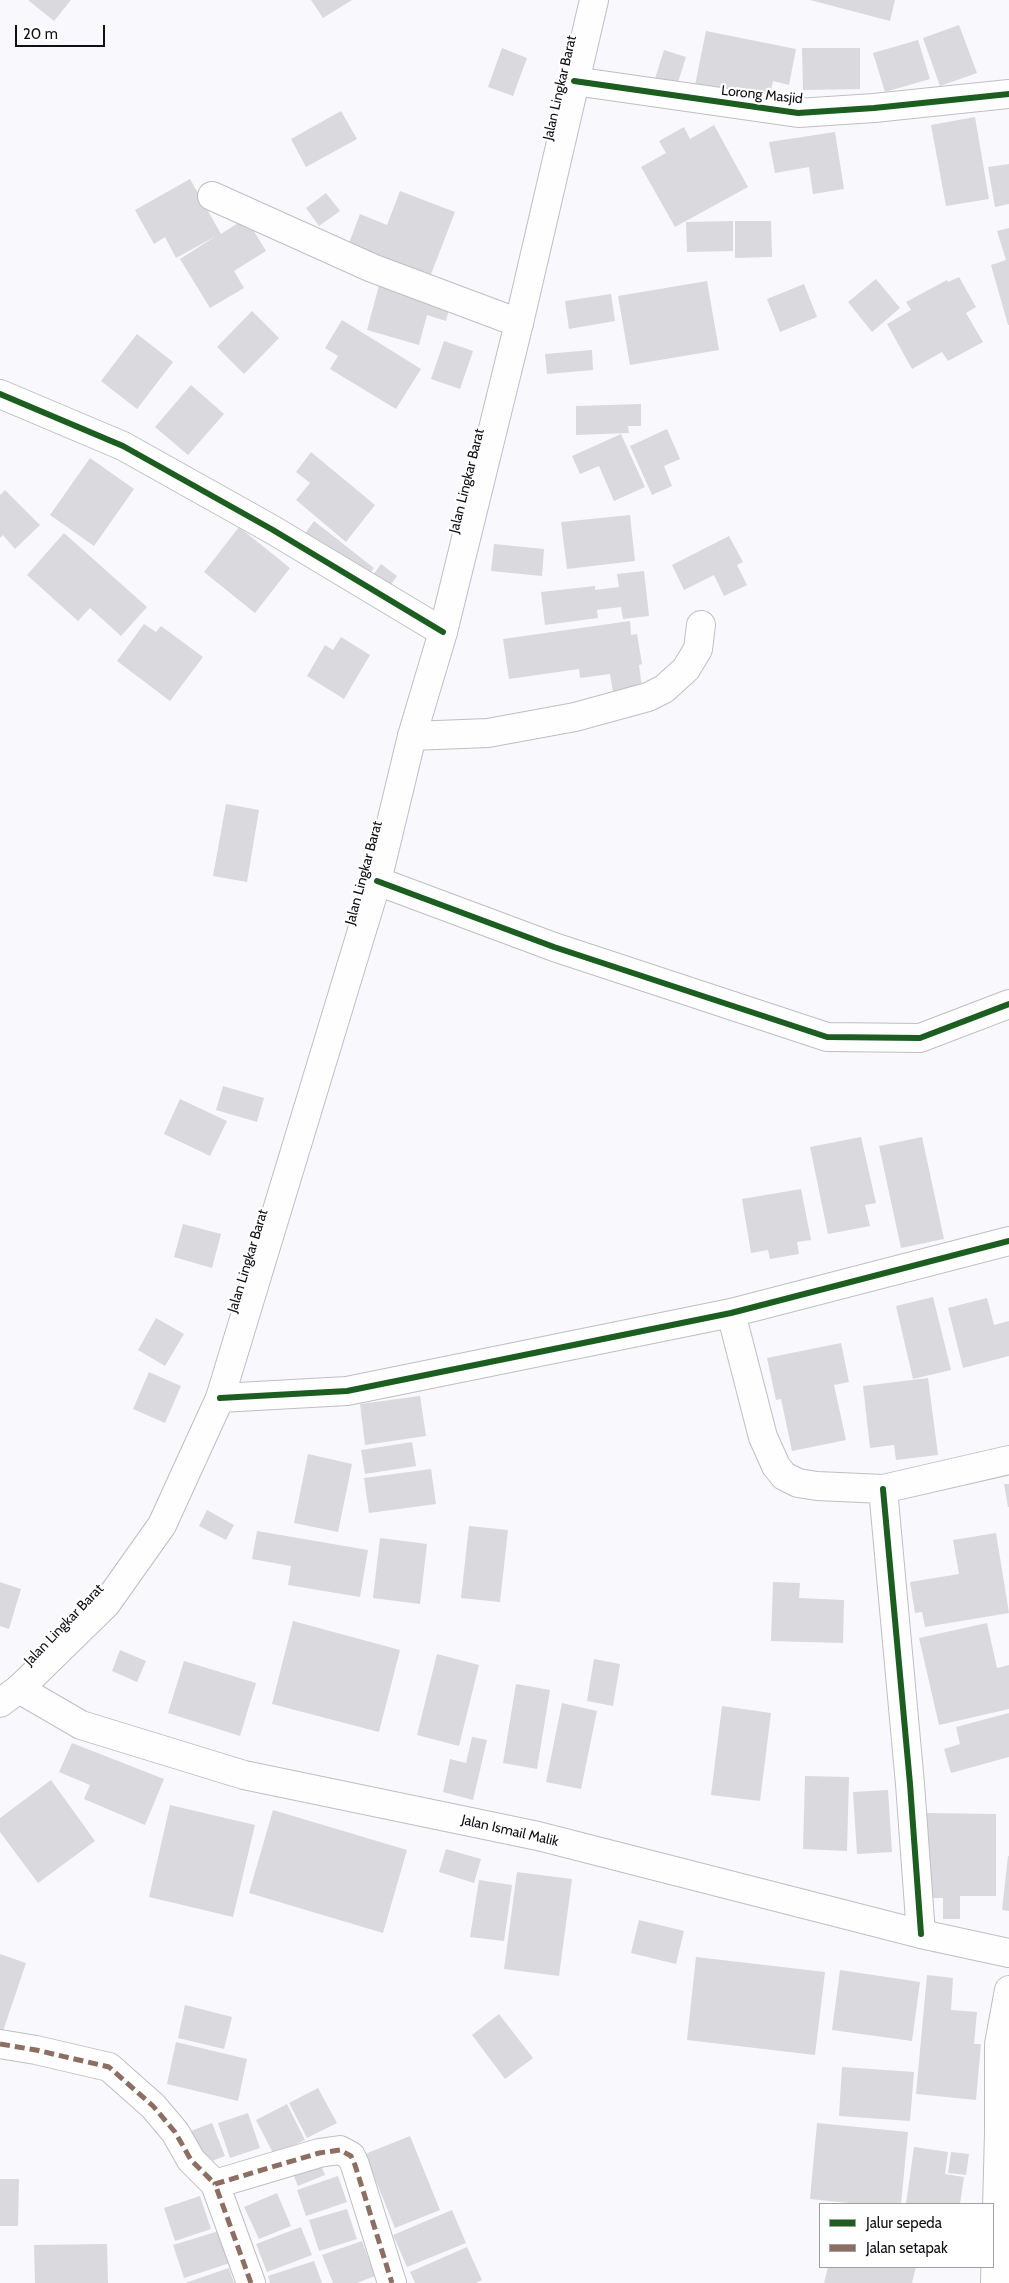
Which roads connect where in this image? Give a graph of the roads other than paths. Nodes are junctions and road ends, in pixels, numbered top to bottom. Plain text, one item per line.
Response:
1 (594, 0) edge
2 (574, 81) junction
3 (1009, 94) edge
4 (212, 196) dead end
5 (519, 323) junction
6 (0, 394) edge
7 (702, 625) dead end
8 (443, 632) junction
9 (412, 736) junction
10 (377, 881) junction
11 (1009, 1004) edge
12 (1009, 1241) edge
13 (731, 1313) junction
14 (220, 1398) junction
15 (1009, 1460) edge
16 (883, 1489) junction
17 (9, 1696) edge
18 (921, 1934) junction
19 (1009, 1953) edge
20 (1009, 1990) edge
21 (0, 2044) edge
22 (215, 2184) junction
23 (251, 2283) edge
24 (392, 2283) edge
25 (995, 2283) edge

1 - 2 main road, Jalan Lingkar Barat
2 - 3 main road, Lorong Masjid
2 - 5 main road, Jalan Lingkar Barat
4 - 5 main road
5 - 8 main road, Jalan Lingkar Barat
6 - 8 main road
7 - 9 main road
8 - 9 main road, Jalan Lingkar Barat
9 - 10 main road, Jalan Lingkar Barat
10 - 11 main road
10 - 14 main road, Jalan Lingkar Barat
12 - 13 main road
13 - 14 main road
13 - 16 main road
14 - 17 main road, Jalan Lingkar Barat
15 - 16 main road
16 - 18 main road
17 - 18 main road, Jalan Ismail Malik
18 - 19 main road, Jalan Ismail Malik
20 - 25 main road
21 - 22 main road
22 - 23 main road
22 - 24 main road

